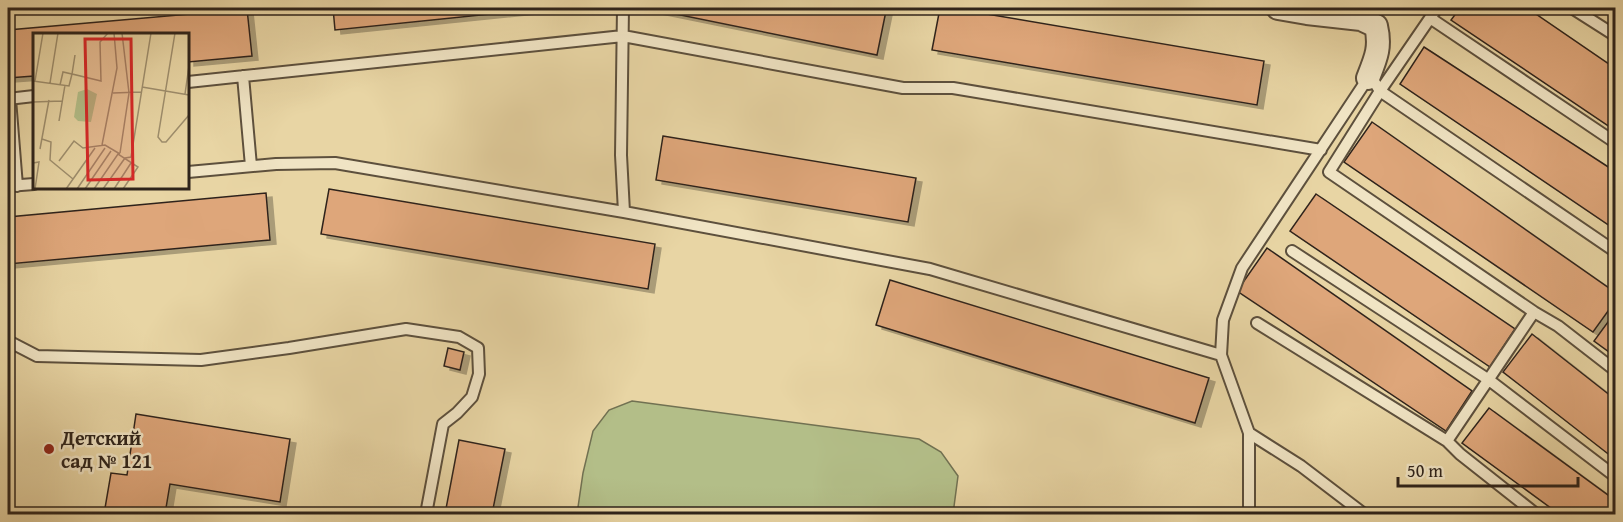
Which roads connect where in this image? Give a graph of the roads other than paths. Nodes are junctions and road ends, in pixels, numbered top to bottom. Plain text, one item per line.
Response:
1 (623, 8) edge
2 (1278, 8) edge
3 (1437, 8) edge
4 (1572, 8) edge
5 (1430, 18) junction
6 (623, 36) junction
7 (1616, 36) edge
8 (243, 76) junction
9 (189, 82) edge
10 (1374, 85) junction
11 (33, 96) edge
12 (9, 99) edge
13 (1616, 143) edge
14 (1321, 150) junction
15 (251, 166) junction
16 (189, 172) edge
17 (33, 184) edge
18 (12, 186) edge
19 (624, 212) junction
20 (1292, 251) dead end
21 (1616, 252) edge
22 (1534, 312) junction
23 (1257, 323) dead end
24 (8, 341) edge
25 (1221, 355) junction
26 (1616, 371) edge
27 (1489, 380) junction
28 (1249, 433) junction
29 (1447, 441) junction
30 (1616, 477) edge
31 (426, 514) edge
32 (1249, 514) edge
33 (1364, 514) edge
34 (1536, 514) edge

1 - 6 lane
2 - 10 street
3 - 5 lane
4 - 7 lane
5 - 10 lane
5 - 13 lane
6 - 8 lane
6 - 14 lane
6 - 19 lane
8 - 9 lane
8 - 15 lane
10 - 14 lane
10 - 21 lane
10 - 22 lane
11 - 12 lane
12 - 18 lane
14 - 25 lane
15 - 16 lane
15 - 19 lane
17 - 18 lane
19 - 25 lane
20 - 27 lane
22 - 26 lane
22 - 27 lane
23 - 29 lane
24 - 31 lane
25 - 28 lane
27 - 29 lane
27 - 30 lane
28 - 32 lane
28 - 33 lane
29 - 34 lane

